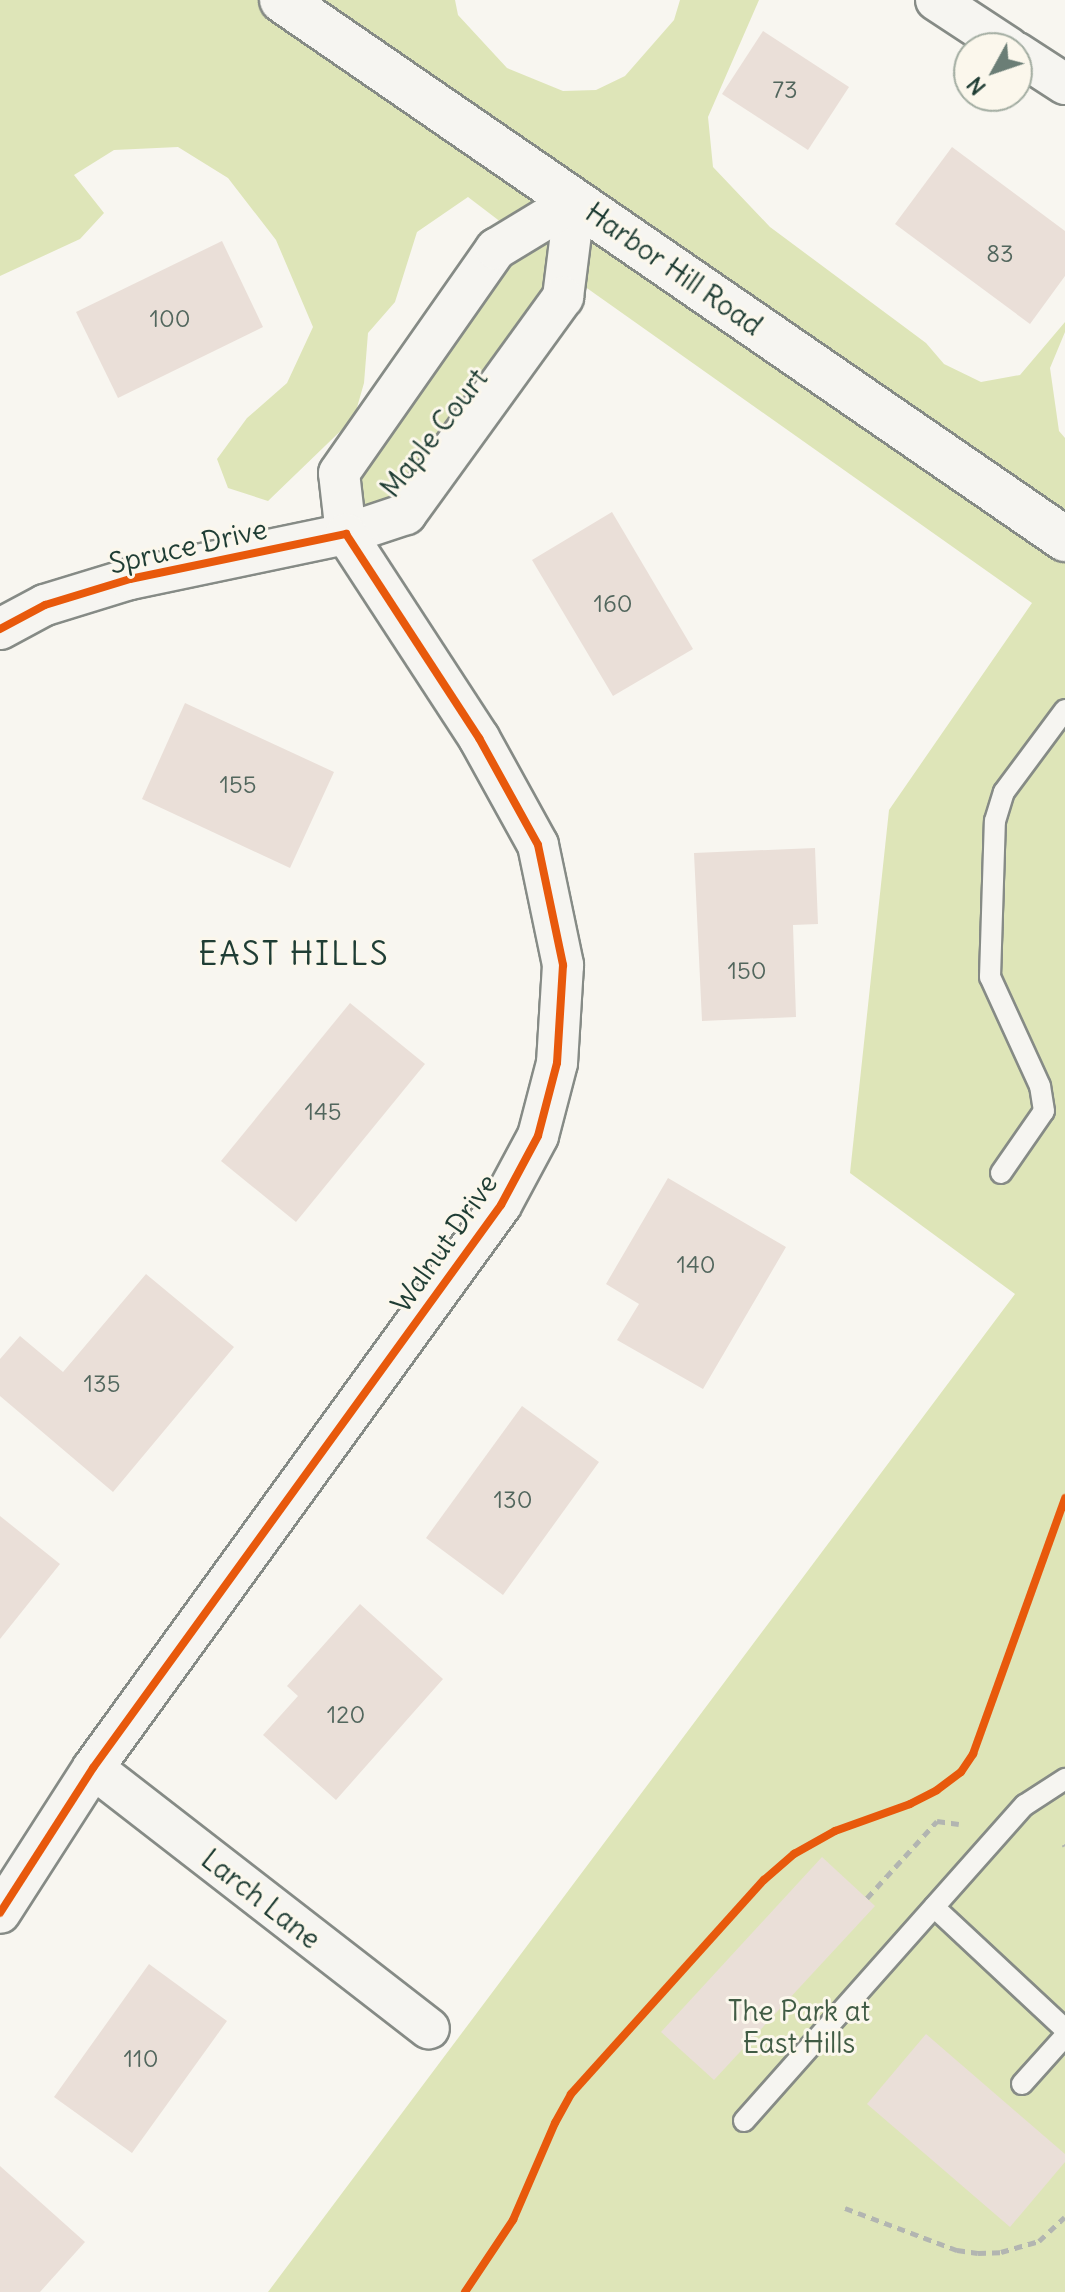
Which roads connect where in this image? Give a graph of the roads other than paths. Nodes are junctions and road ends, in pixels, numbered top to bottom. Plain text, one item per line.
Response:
1 (282, 0) edge
2 (936, 0) edge
3 (985, 32) edge
4 (1033, 63) edge
5 (1065, 84) edge
6 (575, 201) junction
7 (346, 534) junction
8 (1065, 539) edge
9 (0, 629) edge
10 (1065, 710) edge
11 (1001, 1173) dead end
12 (93, 1768) junction
13 (1065, 1779) edge
14 (934, 1907) junction
15 (0, 1913) edge
16 (429, 2029) dead end
17 (1065, 2029) edge
18 (1065, 2036) edge
19 (1022, 2084) dead end
20 (744, 2121) dead end

1 - 6 street, Harbor Hill Road
2 - 3 street
4 - 5 street
6 - 7 street, Maple Court
6 - 7 street, Maple Court
6 - 8 street, Harbor Hill Road
7 - 9 street, Spruce Drive
7 - 12 street, Walnut Drive
10 - 11 lane
12 - 15 street, Walnut Drive
12 - 16 street, Larch Lane
13 - 14 lane
14 - 17 lane
14 - 20 lane
18 - 19 lane

